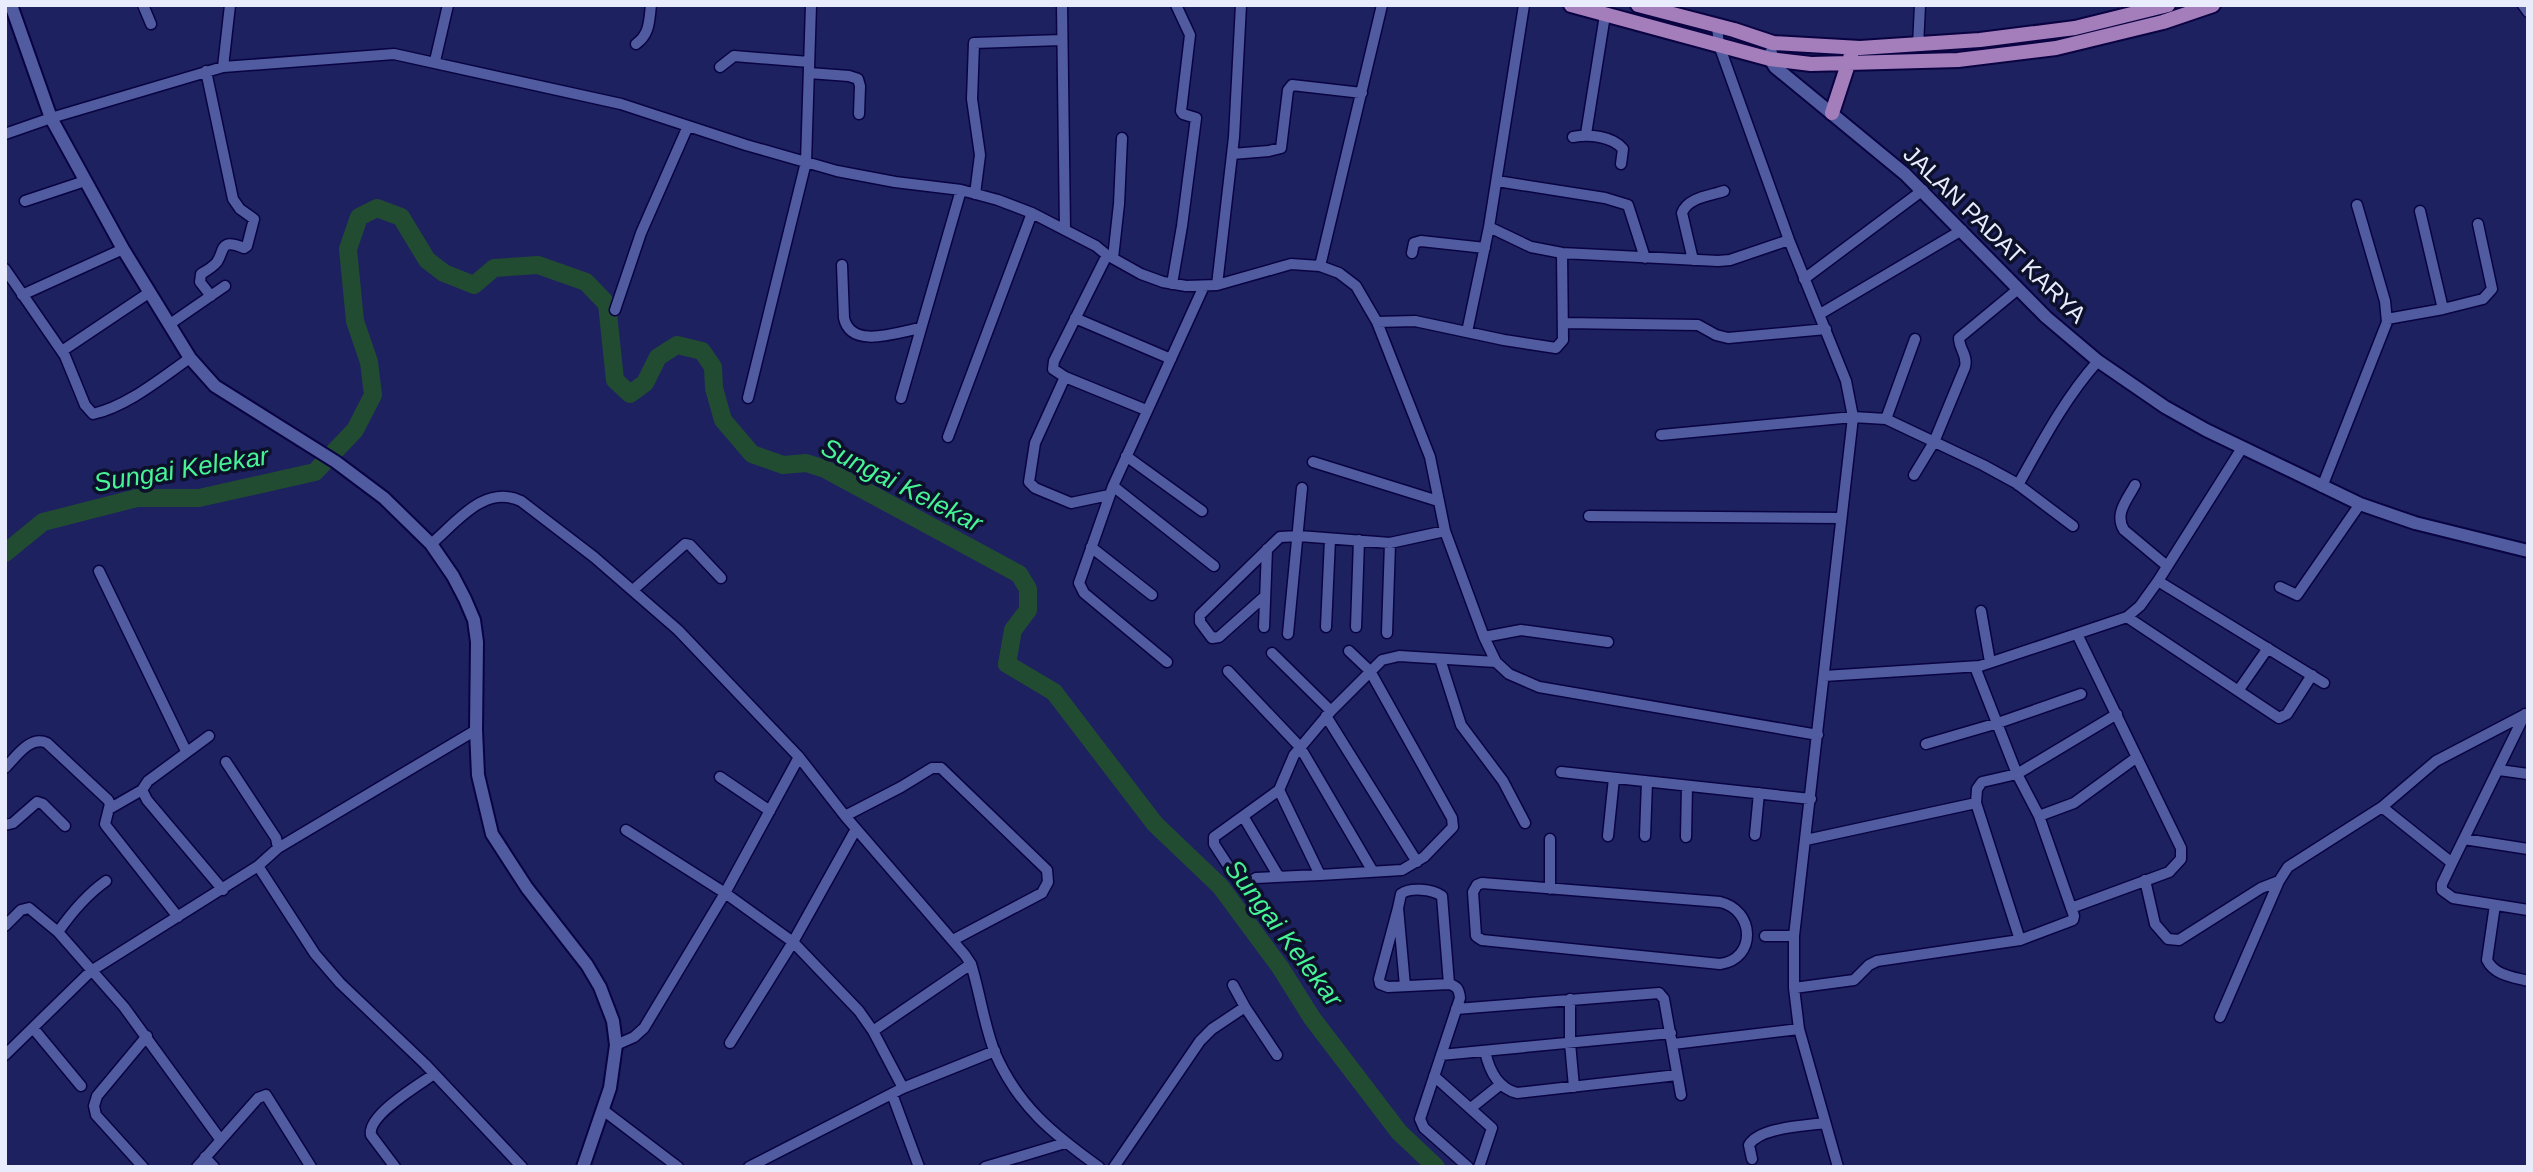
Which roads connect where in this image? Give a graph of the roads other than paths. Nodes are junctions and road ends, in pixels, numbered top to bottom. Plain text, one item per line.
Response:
1 (11, 5) edge
2 (143, 5) edge
3 (230, 5) edge
4 (447, 5) edge
5 (650, 5) edge
6 (811, 5) edge
7 (1062, 5) edge
8 (1176, 5) edge
9 (1241, 5) edge
10 (1382, 5) edge
11 (1524, 5) edge
12 (1571, 5) edge
13 (1638, 5) edge
14 (1920, 5) edge
15 (2168, 5) edge
16 (2213, 5) edge
17 (2523, 5) edge
18 (2528, 12) edge
19 (1615, 13) edge
20 (151, 24) dead end
21 (1717, 26) junction
22 (1062, 40) junction
23 (1773, 43) junction
24 (636, 44) dead end
25 (1719, 45) junction
26 (1918, 46) junction
27 (1851, 55) junction
28 (1770, 60) junction
29 (435, 61) junction
30 (223, 67) junction
31 (720, 67) dead end
32 (809, 68) junction
33 (206, 71) junction
34 (1362, 93) junction
35 (1832, 113) junction
36 (859, 114) dead end
37 (51, 118) junction
38 (688, 126) junction
39 (5, 134) edge
40 (1586, 135) junction
41 (1573, 137) dead end
42 (1122, 138) dead end
43 (1232, 154) junction
44 (806, 162) junction
45 (1621, 164) dead end
46 (85, 181) junction
47 (1497, 181) junction
48 (961, 190) junction
49 (1923, 190) junction
50 (1724, 191) dead end
51 (975, 194) junction
52 (25, 201) dead end
53 (2357, 205) dead end
54 (2420, 211) dead end
55 (1032, 213) junction
56 (2477, 224) dead end
57 (1489, 227) junction
58 (1065, 230) junction
59 (1962, 230) junction
60 (1789, 240) junction
61 (1485, 248) junction
62 (122, 249) junction
63 (1412, 253) dead end
64 (1562, 253) junction
65 (1110, 257) junction
66 (1645, 258) junction
67 (1693, 260) junction
68 (842, 265) dead end
69 (1320, 266) junction
70 (5, 269) edge
71 (1804, 279) junction
72 (1172, 284) junction
73 (1217, 285) junction
74 (225, 286) dead end
75 (1204, 286) junction
76 (2017, 290) junction
77 (150, 292) junction
78 (22, 296) junction
79 (211, 296) junction
80 (2443, 309) junction
81 (615, 310) dead end
82 (1820, 314) junction
83 (1075, 318) junction
84 (2387, 319) junction
85 (1377, 322) junction
86 (1564, 323) junction
87 (170, 324) junction
88 (921, 328) junction
89 (1826, 329) junction
90 (1467, 332) junction
91 (1915, 339) dead end
92 (62, 351) junction
93 (190, 358) junction
94 (1171, 359) junction
95 (2098, 361) junction
96 (1065, 377) junction
97 (748, 398) dead end
98 (901, 398) dead end
99 (1146, 410) junction
100 (1853, 417) junction
101 (1886, 419) junction
102 (1661, 435) dead end
103 (948, 437) dead end
104 (1934, 442) junction
105 (2242, 448) junction
106 (1126, 456) junction
107 (1313, 462) dead end
108 (1914, 475) dead end
109 (2018, 485) junction
110 (2135, 485) dead end
111 (2322, 487) junction
112 (1302, 488) dead end
113 (1111, 490) junction
114 (1438, 501) junction
115 (2360, 504) junction
116 (1202, 511) dead end
117 (1589, 516) dead end
118 (1841, 518) junction
119 (2073, 526) dead end
120 (1446, 531) junction
121 (1299, 537) junction
122 (1330, 538) junction
123 (1359, 540) junction
124 (1390, 543) junction
125 (432, 544) junction
126 (1091, 547) junction
127 (1267, 549) junction
128 (2528, 551) edge
129 (1214, 566) dead end
130 (2167, 566) junction
131 (99, 571) dead end
132 (720, 578) dead end
133 (2158, 581) junction
134 (2280, 587) dead end
135 (633, 590) junction
136 (1152, 595) dead end
137 (1265, 596) junction
138 (1981, 611) dead end
139 (2127, 617) junction
140 (1264, 627) dead end
141 (1326, 627) dead end
142 (1356, 627) dead end
143 (1387, 633) dead end
144 (1288, 634) dead end
145 (2077, 634) junction
146 (1484, 637) junction
147 (1608, 642) dead end
148 (2268, 648) junction
149 (1349, 651) dead end
150 (1272, 653) dead end
151 (1440, 659) junction
152 (1167, 662) dead end
153 (1496, 662) junction
154 (1990, 662) junction
155 (1975, 667) junction
156 (1228, 671) dead end
157 (1370, 671) junction
158 (2312, 675) junction
159 (1824, 676) junction
160 (2324, 683) dead end
161 (2238, 691) junction
162 (2081, 694) dead end
163 (1329, 713) junction
164 (2526, 713) edge
165 (2117, 714) junction
166 (1998, 723) junction
167 (476, 730) junction
168 (1818, 735) junction
169 (209, 736) dead end
170 (1926, 744) dead end
171 (1300, 747) junction
172 (186, 751) junction
173 (799, 757) junction
174 (2137, 757) junction
175 (226, 762) dead end
176 (5, 768) edge
177 (2499, 770) junction
178 (1561, 772) dead end
179 (2017, 774) junction
180 (2528, 774) edge
181 (720, 778) dead end
182 (1614, 778) junction
183 (1647, 782) junction
184 (1687, 786) junction
185 (142, 790) junction
186 (1279, 790) junction
187 (1759, 793) junction
188 (1811, 799) junction
189 (1976, 803) junction
190 (2382, 807) junction
191 (109, 809) junction
192 (770, 811) junction
193 (845, 816) junction
194 (1243, 816) junction
195 (2039, 816) junction
196 (1525, 823) dead end
197 (5, 825) edge
198 (65, 826) dead end
199 (856, 829) junction
200 (626, 830) dead end
201 (1755, 835) dead end
202 (1608, 836) dead end
203 (1645, 836) dead end
204 (1686, 837) dead end
205 (1550, 839) dead end
206 (2464, 839) junction
207 (1806, 841) junction
208 (278, 848) junction
209 (2528, 849) edge
210 (1417, 862) junction
211 (2452, 863) junction
212 (258, 866) junction
213 (1372, 870) junction
214 (1320, 875) junction
215 (1279, 877) junction
216 (2146, 880) junction
217 (106, 881) dead end
218 (2279, 881) junction
219 (1550, 889) junction
220 (223, 890) junction
221 (725, 892) junction
222 (2495, 905) junction
223 (1398, 908) junction
224 (2071, 908) junction
225 (2528, 910) edge
226 (178, 917) junction
227 (5, 926) edge
228 (58, 932) junction
229 (1757, 936) junction
230 (1794, 936) junction
231 (953, 940) junction
232 (2020, 940) junction
233 (793, 942) junction
234 (971, 964) junction
235 (91, 971) junction
236 (2528, 981) edge
237 (1449, 984) junction
238 (1233, 985) dead end
239 (1405, 986) junction
240 (1794, 988) junction
241 (1570, 999) junction
242 (1245, 1007) junction
243 (1455, 1009) junction
244 (2220, 1017) dead end
245 (33, 1028) junction
246 (1800, 1029) junction
247 (873, 1031) junction
248 (147, 1036) junction
249 (1672, 1039) junction
250 (730, 1043) dead end
251 (1570, 1043) junction
252 (616, 1045) junction
253 (995, 1051) junction
254 (1485, 1051) junction
255 (5, 1055) edge
256 (1277, 1055) dead end
257 (1441, 1055) junction
258 (434, 1073) junction
259 (1677, 1075) junction
260 (1434, 1076) junction
261 (1501, 1084) junction
262 (81, 1086) dead end
263 (1574, 1087) junction
264 (902, 1088) junction
265 (892, 1094) junction
266 (1681, 1095) dead end
267 (1471, 1108) junction
268 (603, 1110) junction
269 (1825, 1123) junction
270 (220, 1139) junction
271 (1065, 1143) junction
272 (205, 1157) junction
273 (1752, 1159) dead end
274 (143, 1167) edge
275 (197, 1167) edge
276 (214, 1167) edge
277 (312, 1167) edge
278 (395, 1167) edge
279 (522, 1167) edge
280 (583, 1167) edge
281 (678, 1167) edge
282 (749, 1167) edge
283 (919, 1167) edge
284 (985, 1167) edge
285 (1099, 1167) edge
286 (1114, 1167) edge
287 (1468, 1167) edge
288 (1479, 1167) edge
289 (1838, 1167) edge

1 - 37 street
2 - 20 street
3 - 30 street
4 - 29 street
5 - 24 street
6 - 32 street
7 - 22 street
8 - 72 street
9 - 43 street
10 - 34 street
11 - 47 street
12 - 19 main road
13 - 21 main road
14 - 26 street
15 - 26 main road
16 - 27 main road
17 - 18 street
19 - 25 main road
19 - 40 street
21 - 23 main road
21 - 25 street
22 - 51 street
22 - 58 street
23 - 27 main road
23 - 28 street
25 - 28 main road
25 - 60 street
26 - 27 main road
27 - 28 main road
27 - 35 main road
28 - 35 street, JALAN PADAT KARYA
29 - 30 street
29 - 38 street
30 - 33 street
31 - 32 street
32 - 36 street
32 - 44 street
33 - 37 street
33 - 79 street
34 - 43 street
34 - 69 street
35 - 49 street, JALAN PADAT KARYA
37 - 39 street
37 - 46 street
38 - 44 street
38 - 81 street
40 - 41 street
40 - 45 street
42 - 65 street
43 - 73 street
44 - 48 street
44 - 97 street
46 - 52 street
46 - 62 street
47 - 57 street
47 - 66 street
48 - 51 street
48 - 88 street
49 - 59 street, JALAN PADAT KARYA
49 - 71 street
50 - 67 street
51 - 55 street
53 - 84 street
54 - 80 street
55 - 58 street
55 - 103 street
56 - 80 street
57 - 61 street
57 - 64 street
58 - 65 street
59 - 76 street, JALAN PADAT KARYA
59 - 82 street
60 - 67 street
60 - 71 street
61 - 63 street
61 - 90 street
62 - 77 street
62 - 78 street
64 - 66 street
64 - 86 street
65 - 72 street
65 - 83 street
66 - 67 street
68 - 88 street
69 - 73 street
69 - 85 street
70 - 78 street
71 - 82 street
72 - 75 street
73 - 75 street
74 - 79 street
75 - 94 street
76 - 95 street, JALAN PADAT KARYA
76 - 104 street
77 - 87 street
77 - 92 street
78 - 92 street
79 - 87 street
80 - 84 street
82 - 89 street
83 - 94 street
83 - 96 street
84 - 111 street
85 - 90 street
85 - 114 street
86 - 89 street
86 - 90 street
87 - 93 street
88 - 98 street
89 - 100 street
91 - 101 street
92 - 93 street
93 - 125 street
94 - 99 street
95 - 105 street, JALAN PADAT KARYA
95 - 109 street
96 - 99 street
96 - 113 street
99 - 106 street
100 - 101 street
100 - 102 street
100 - 118 street
101 - 104 street
104 - 108 street
104 - 109 street
105 - 111 street, JALAN PADAT KARYA
105 - 130 street
106 - 113 street
106 - 116 street
107 - 114 street
109 - 119 street
110 - 130 street
111 - 115 street, JALAN PADAT KARYA
112 - 121 street
113 - 126 street
113 - 129 street
114 - 120 street
115 - 128 street, JALAN PADAT KARYA
115 - 134 street
117 - 118 street
118 - 159 street
120 - 124 street
120 - 146 street
121 - 122 street
121 - 127 street
121 - 144 street
122 - 123 street
122 - 141 street
123 - 124 street
123 - 142 street
124 - 143 street
125 - 135 street
125 - 167 street
126 - 136 street
126 - 152 street
127 - 137 street
127 - 137 street
130 - 133 street
131 - 172 street
132 - 135 street
133 - 139 street
133 - 148 street
135 - 173 street
137 - 140 street
138 - 154 street
139 - 145 street
139 - 161 street
145 - 154 street
145 - 165 street
146 - 147 street
146 - 153 street
148 - 158 street
148 - 161 street
149 - 157 street
150 - 163 street
151 - 153 street
151 - 157 street
151 - 196 street
153 - 168 street
154 - 155 street
155 - 159 street
155 - 166 street
156 - 171 street
157 - 163 street
157 - 210 street
158 - 160 street
158 - 161 street
159 - 168 street
162 - 166 street
163 - 171 street
163 - 210 street
164 - 177 street
164 - 190 street
165 - 174 street
165 - 179 street
166 - 170 street
166 - 179 street
167 - 208 street
167 - 252 street
168 - 188 street
169 - 172 street
171 - 186 street
171 - 213 street
172 - 185 street
173 - 192 street
173 - 193 street
174 - 195 street
174 - 216 street
175 - 208 street
176 - 191 street
177 - 180 street
177 - 206 street
178 - 182 street
179 - 189 street
179 - 195 street
181 - 192 street
182 - 183 street
182 - 202 street
183 - 184 street
183 - 203 street
184 - 187 street
184 - 204 street
185 - 191 street
185 - 220 street
186 - 194 street
186 - 214 street
187 - 188 street
187 - 201 street
188 - 207 street
189 - 207 street
189 - 232 street
190 - 211 street
190 - 218 street
191 - 226 street
192 - 221 street
193 - 199 street
193 - 231 street
194 - 215 street
194 - 215 street
195 - 224 street
197 - 198 street
199 - 231 street
199 - 233 street
200 - 221 street
205 - 219 street
206 - 209 street
206 - 211 street
207 - 230 street
208 - 212 street
210 - 213 street
211 - 222 street
212 - 220 street
212 - 258 street
213 - 214 street
214 - 215 street
216 - 218 street
216 - 224 street
217 - 228 street
218 - 244 street
219 - 229 street
219 - 229 street
220 - 226 street
221 - 233 street
221 - 252 street
222 - 225 street
222 - 236 street
223 - 237 street
223 - 239 street
223 - 239 street
224 - 232 street
226 - 235 street
227 - 228 street
228 - 235 street
229 - 230 street
230 - 240 street
231 - 234 street
232 - 240 street
233 - 247 street
233 - 250 street
234 - 247 street
234 - 253 street
235 - 245 street
235 - 248 street
237 - 239 street
237 - 243 street
238 - 242 street
240 - 246 street
241 - 243 street
241 - 249 street
241 - 251 street
242 - 256 street
242 - 286 street
243 - 257 street
245 - 255 street
245 - 262 street
246 - 249 street
246 - 269 street
247 - 264 street
248 - 270 street
248 - 274 street
249 - 251 street
249 - 259 street
251 - 254 street
251 - 263 street
252 - 268 street
253 - 264 street
253 - 271 street
254 - 257 street
254 - 261 street
257 - 260 street
258 - 278 street
258 - 279 street
259 - 263 street
259 - 266 street
260 - 267 street
260 - 287 street
261 - 263 street
261 - 267 street
264 - 265 street
265 - 282 street
265 - 283 street
267 - 288 street
268 - 280 street
268 - 281 street
269 - 273 street
269 - 289 street
270 - 272 street
270 - 277 street
271 - 284 street
271 - 285 street
272 - 275 street
272 - 276 street

